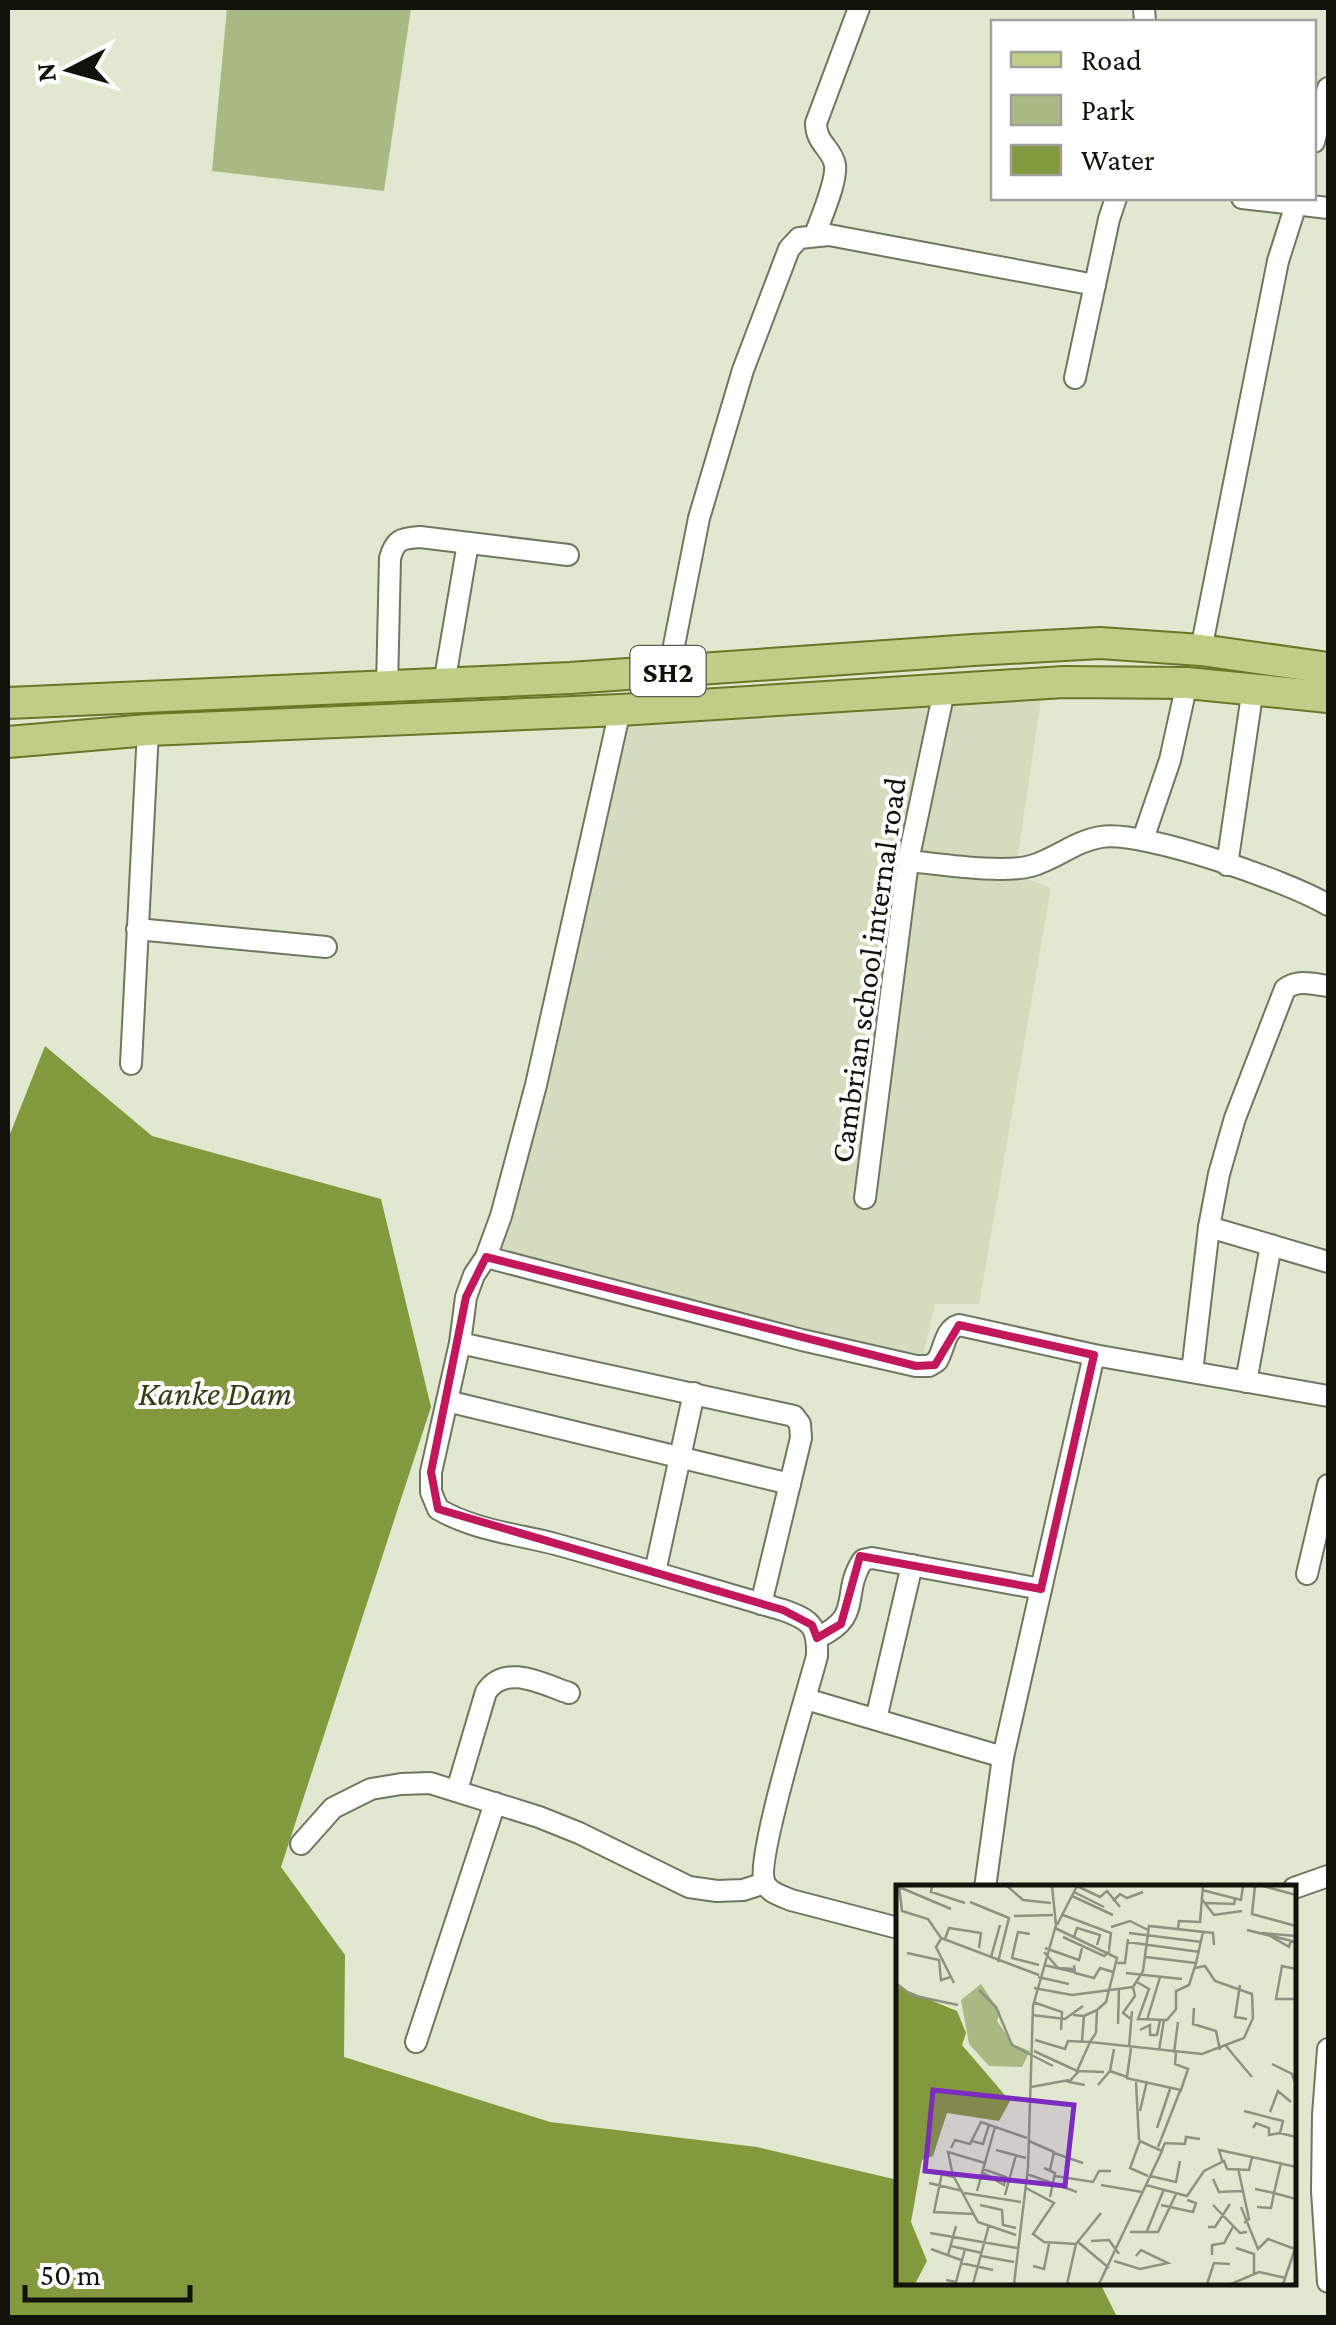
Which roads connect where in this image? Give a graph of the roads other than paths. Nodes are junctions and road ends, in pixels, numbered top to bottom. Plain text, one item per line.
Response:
1 (859, 8) edge
2 (1328, 88) edge
3 (1316, 134) edge
4 (1114, 200) edge
5 (1297, 201) edge
6 (1328, 208) edge
7 (815, 234) junction
8 (1095, 285) junction
9 (1075, 378) dead end
10 (468, 543) junction
11 (568, 555) dead end
12 (1201, 650) junction
13 (1328, 668) edge
14 (669, 671) junction
15 (1188, 682) junction
16 (444, 684) junction
17 (387, 687) junction
18 (1254, 688) junction
19 (944, 691) junction
20 (1328, 696) edge
21 (8, 703) edge
22 (620, 710) junction
23 (148, 730) junction
24 (8, 742) edge
25 (1143, 839) junction
26 (908, 861) junction
27 (1228, 865) junction
28 (1328, 906) edge
29 (137, 929) junction
30 (326, 946) dead end
31 (1328, 986) edge
32 (132, 1064) dead end
33 (865, 1198) dead end
34 (1209, 1227) junction
35 (1271, 1245) junction
36 (486, 1256) junction
37 (1328, 1262) edge
38 (460, 1343) junction
39 (1094, 1354) junction
40 (1192, 1372) junction
41 (1246, 1382) junction
42 (694, 1393) junction
43 (1328, 1396) edge
44 (447, 1400) junction
45 (680, 1456) junction
46 (790, 1484) junction
47 (1328, 1485) edge
48 (912, 1566) junction
49 (655, 1572) junction
50 (1308, 1574) dead end
51 (1041, 1589) junction
52 (761, 1604) junction
53 (817, 1638) junction
54 (570, 1692) dead end
55 (806, 1699) junction
56 (876, 1720) junction
57 (1004, 1757) junction
58 (457, 1790) junction
59 (495, 1803) junction
60 (300, 1844) dead end
61 (1328, 1876) edge
62 (765, 1883) junction
63 (985, 1885) edge
64 (1296, 1887) edge
65 (896, 1927) edge
66 (416, 2042) dead end
67 (1328, 2049) edge
68 (1328, 2282) edge

1 - 7 street
2 - 3 street
4 - 8 street
5 - 6 street
5 - 12 street
7 - 8 street
7 - 14 street
8 - 9 street
10 - 11 street
10 - 16 street
10 - 17 street
12 - 13 main road, SH2
12 - 14 main road, SH2
14 - 16 main road, SH2
15 - 18 main road, SH2
15 - 19 main road, SH2
15 - 25 street
16 - 17 main road, SH2
17 - 21 main road, SH2
18 - 20 main road, SH2
18 - 27 street
19 - 22 main road, SH2
19 - 26 street, Cambrian school internal road
22 - 23 main road, SH2
22 - 36 street
23 - 24 main road, SH2
23 - 29 street
25 - 26 street
25 - 27 street
26 - 33 street, Cambrian school internal road
27 - 28 street
29 - 30 street
29 - 32 street
31 - 34 street
34 - 35 street
34 - 40 street
35 - 37 street
35 - 41 street
36 - 38 street
36 - 39 street
38 - 42 street
38 - 44 street
39 - 40 street
39 - 51 street
40 - 41 street
41 - 43 street
42 - 45 street
42 - 46 street
44 - 45 street
44 - 49 street
45 - 46 street
45 - 49 street
46 - 52 street
47 - 50 street
48 - 51 street
48 - 53 street
48 - 56 street
49 - 52 street
51 - 57 street
52 - 53 street
53 - 55 street
54 - 58 street
55 - 56 street
55 - 62 street
56 - 57 street
57 - 63 street
58 - 59 street
58 - 60 street
59 - 62 street
59 - 66 street
61 - 64 street
62 - 65 street
67 - 68 street

